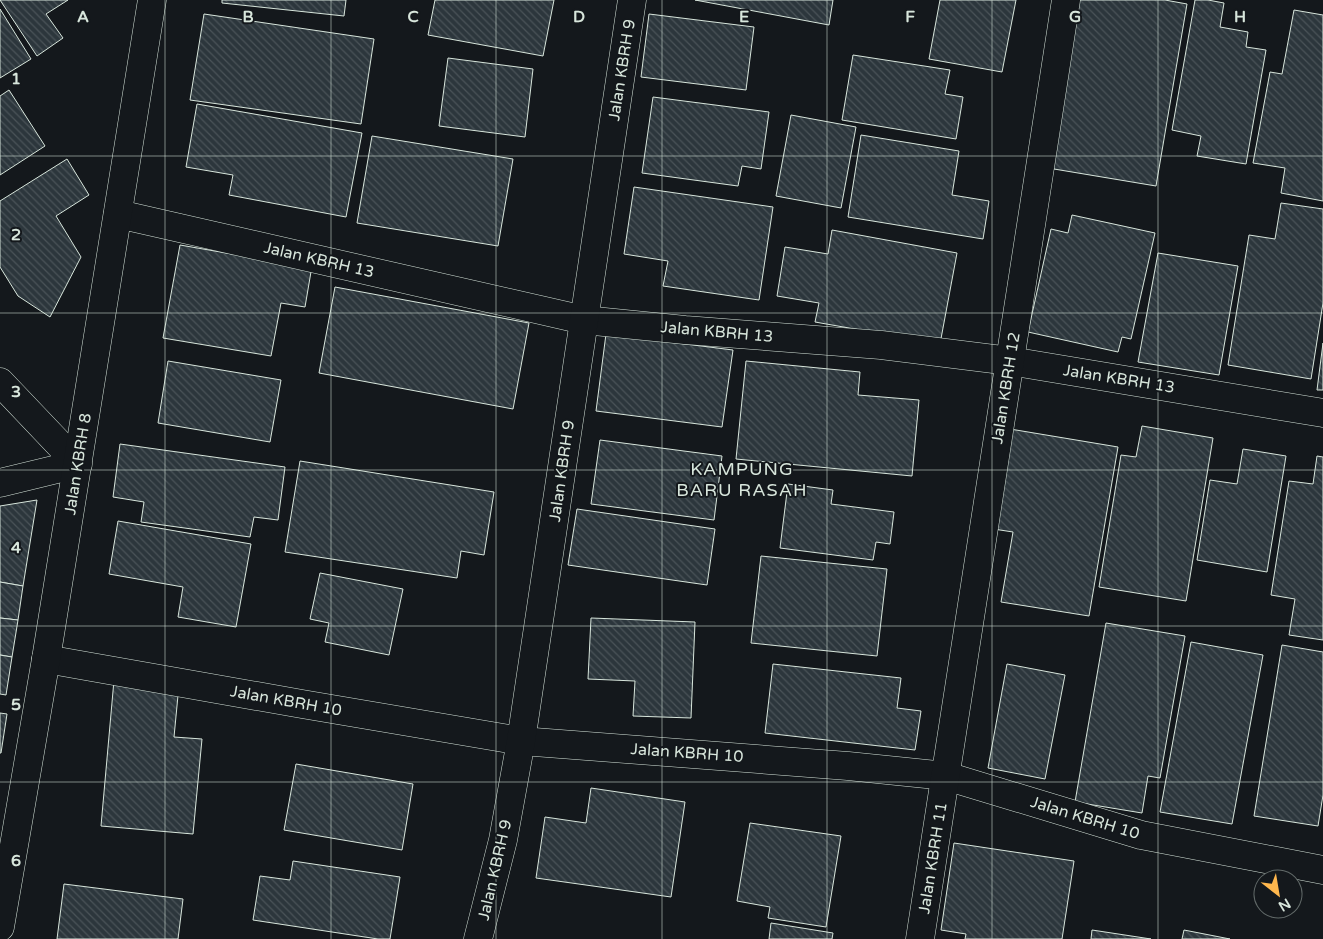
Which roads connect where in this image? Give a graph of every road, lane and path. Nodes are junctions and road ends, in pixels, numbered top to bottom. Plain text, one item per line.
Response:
1 (152, 0) edge
2 (632, 0) edge
3 (1066, 0) edge
4 (118, 214) junction
5 (584, 320) junction
6 (1010, 361) junction
7 (0, 382) edge
8 (1323, 413) edge
9 (78, 464) junction
10 (0, 483) edge
11 (46, 659) junction
12 (520, 741) junction
13 (946, 776) junction
14 (1323, 870) edge
15 (0, 927) edge
16 (478, 939) edge
17 (920, 939) edge

1 - 4 street, Jalan KBRH 8
2 - 5 street, Jalan KBRH 9
3 - 6 street, Jalan KBRH 12
4 - 5 street, Jalan KBRH 13
4 - 9 street, Jalan KBRH 8
5 - 6 street, Jalan KBRH 13
5 - 12 street, Jalan KBRH 9
6 - 8 street, Jalan KBRH 13
6 - 13 street, Jalan KBRH 12
7 - 9 street
9 - 10 street
9 - 11 street, Jalan KBRH 8
11 - 12 street, Jalan KBRH 10
11 - 15 street, Jalan KBRH 8
12 - 13 street, Jalan KBRH 10
12 - 16 street, Jalan KBRH 9
13 - 14 street, Jalan KBRH 10
13 - 17 street, Jalan KBRH 11

